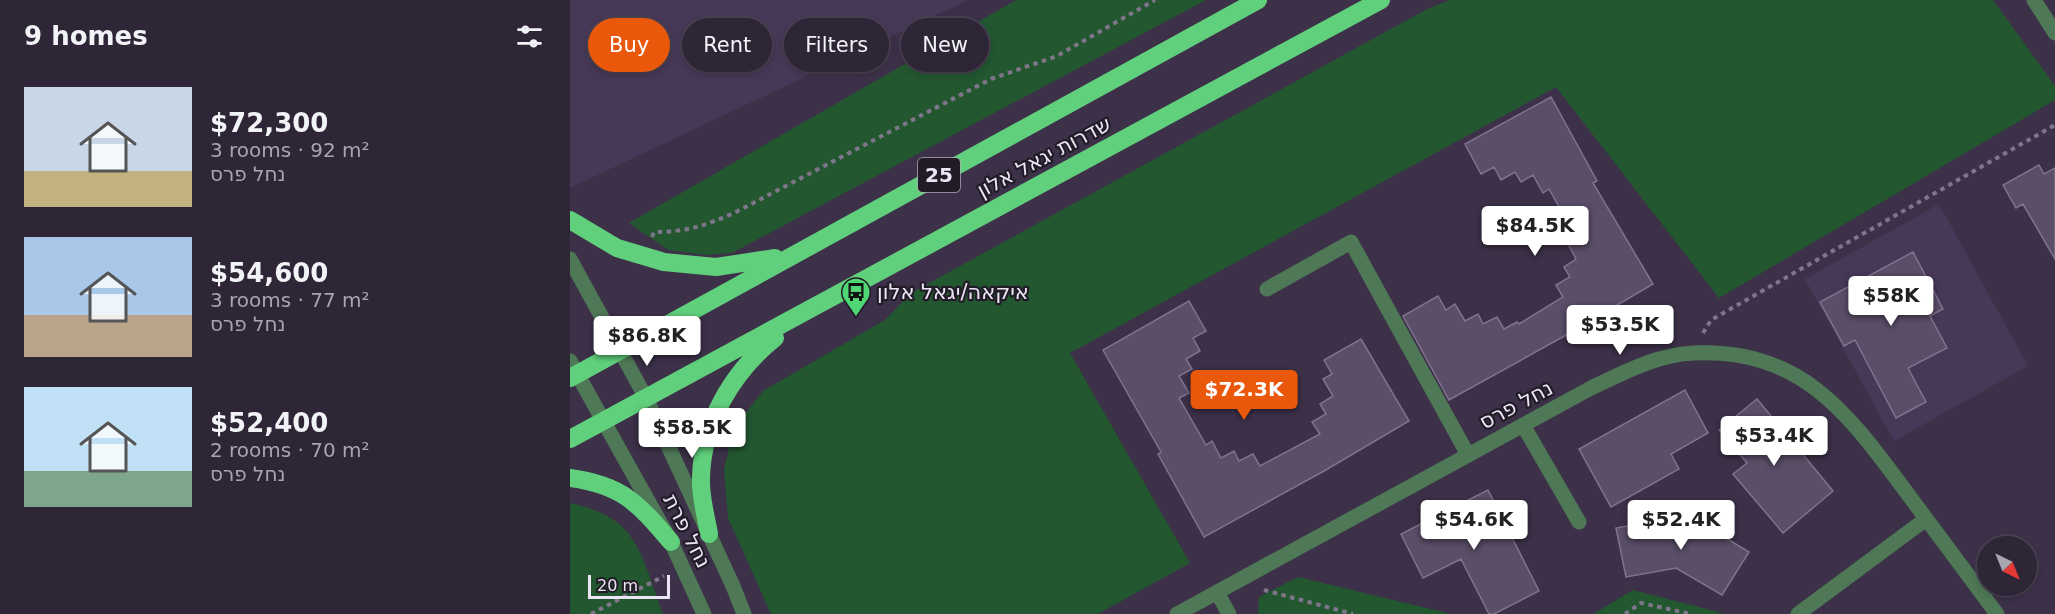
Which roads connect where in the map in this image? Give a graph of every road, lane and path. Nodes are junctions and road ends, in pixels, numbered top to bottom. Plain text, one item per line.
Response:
1 (1155, 0) edge
2 (1258, 0) edge
3 (1382, 0) edge
4 (2034, 0) edge
5 (2055, 33) edge
6 (2055, 125) edge
7 (570, 220) edge
8 (794, 254) junction
9 (645, 258) junction
10 (570, 259) edge
11 (1267, 289) dead end
12 (816, 306) junction
13 (620, 351) junction
14 (1692, 352) junction
15 (572, 371) edge
16 (646, 398) junction
17 (604, 420) junction
18 (1522, 425) junction
19 (570, 439) edge
20 (1468, 455) junction
21 (570, 478) edge
22 (1926, 519) junction
23 (1579, 522) dead end
24 (709, 534) junction
25 (671, 542) junction
26 (684, 566) junction
27 (1234, 582) junction
28 (1216, 592) junction
29 (591, 614) edge
30 (704, 614) edge
31 (744, 614) edge
32 (1176, 614) edge
33 (1229, 614) edge
34 (1353, 614) edge
35 (1625, 614) edge
36 (1691, 614) edge
37 (1798, 614) edge
38 (1997, 614) edge

1 - 9 path
2 - 8 highway, שדרות יגאל אלון / 25
3 - 12 highway, שדרות יגאל אלון
4 - 5 street
6 - 14 path
7 - 9 highway
8 - 9 highway
8 - 13 highway, שדרות יגאל אלון / 25
10 - 13 street, נחל פרת
11 - 20 street
12 - 16 highway, שדרות יגאל אלון
12 - 24 highway
13 - 15 highway, שדרות יגאל אלון / 25
13 - 16 street, נחל פרת
14 - 18 street, נחל פרס
14 - 22 street, נחל פרס
15 - 17 street, נחל פרת
16 - 17 highway, שדרות יגאל אלון
16 - 24 street, נחל פרת
17 - 19 highway, שדרות יגאל אלון
17 - 25 street, נחל פרת
18 - 20 street, נחל פרס
18 - 23 street
20 - 27 street, נחל פרס
21 - 25 highway
22 - 37 street
22 - 38 street, נחל פרס
24 - 31 street, נחל פרת
25 - 26 street, נחל פרת
26 - 29 path
26 - 30 street, נחל פרת
27 - 28 street, נחל פרס
27 - 34 path
28 - 32 street, נחל פרס
28 - 33 street
35 - 36 path

